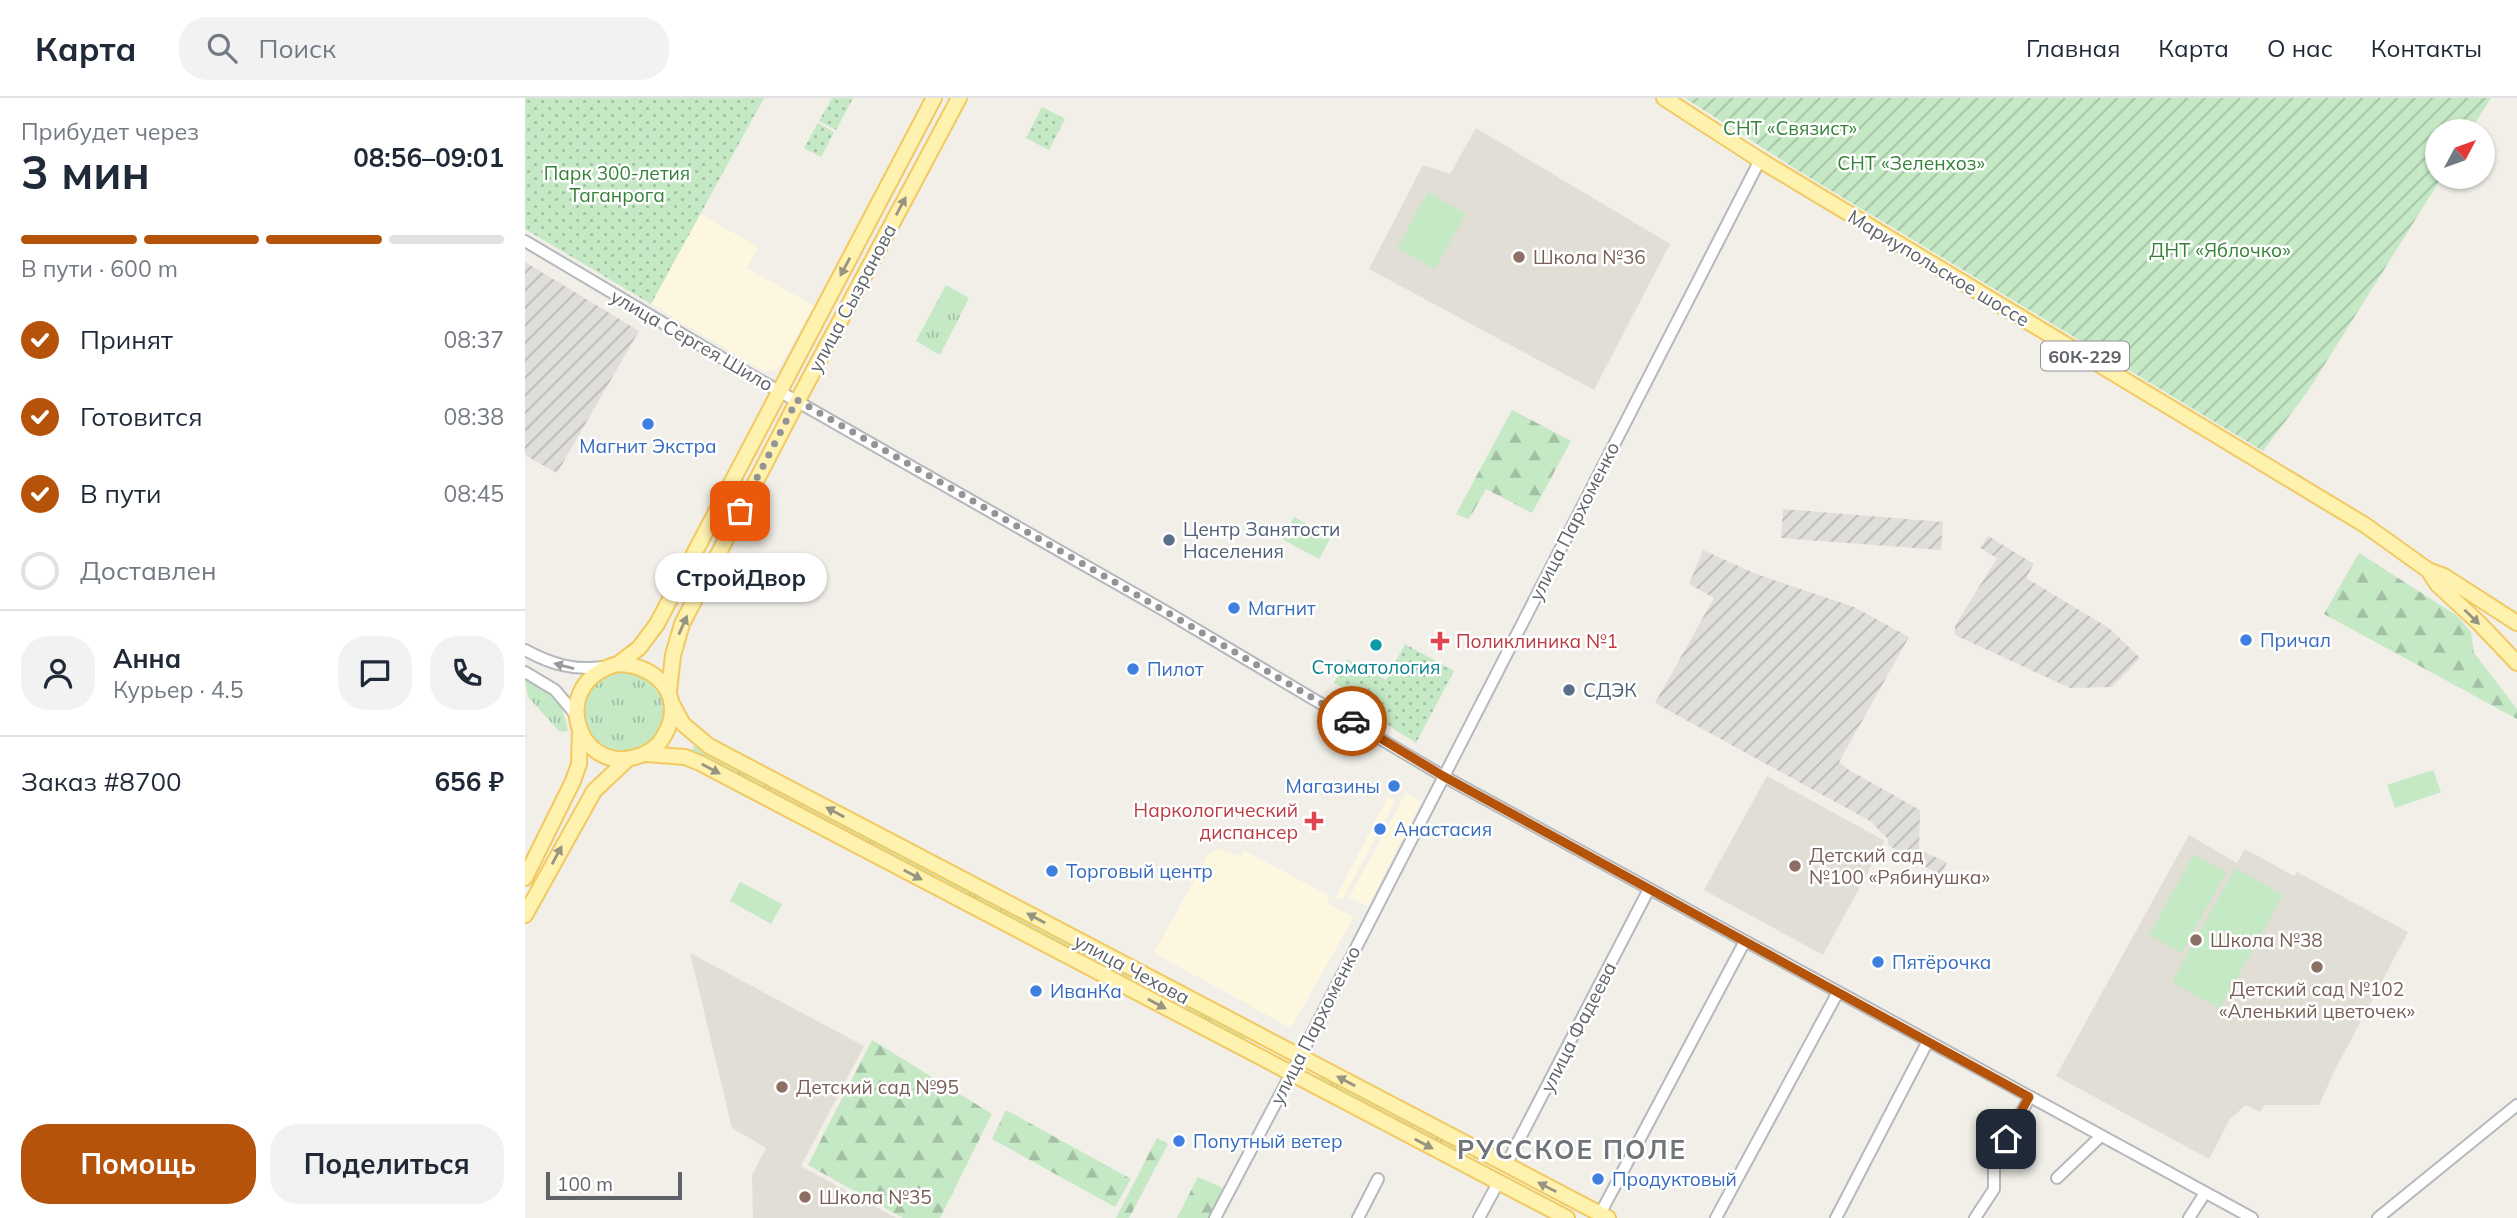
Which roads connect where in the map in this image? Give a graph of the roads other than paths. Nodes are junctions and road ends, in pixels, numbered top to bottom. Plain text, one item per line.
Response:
1 (934, 98) edge
2 (959, 98) edge
3 (1664, 98) edge
4 (902, 157) junction
5 (1760, 160) junction
6 (921, 167) junction
7 (525, 241) edge
8 (780, 391) junction
9 (797, 400) junction
10 (2428, 570) junction
11 (2517, 623) edge
12 (525, 650) edge
13 (2517, 663) edge
14 (612, 666) junction
15 (525, 672) edge
16 (670, 697) junction
17 (578, 722) junction
18 (646, 754) junction
19 (628, 759) junction
20 (1443, 776) junction
21 (525, 878) edge
22 (1649, 888) junction
23 (525, 915) edge
24 (1745, 941) junction
25 (1838, 992) junction
26 (1928, 1041) junction
27 (1300, 1057) junction
28 (1291, 1074) junction
29 (2029, 1097) junction
30 (2517, 1105) edge
31 (2101, 1136) junction
32 (1506, 1165) junction
33 (2057, 1178) dead end
34 (1378, 1179) dead end
35 (1498, 1183) junction
36 (2205, 1192) junction
37 (1604, 1216) edge
38 (1215, 1218) edge
39 (1358, 1218) edge
40 (1479, 1218) edge
41 (1567, 1218) edge
42 (1716, 1218) edge
43 (1836, 1218) edge
44 (1975, 1218) edge
45 (2189, 1218) edge
46 (2252, 1218) edge
47 (2378, 1218) edge

1 - 4 main road, улица Сызранова
2 - 6 main road, улица Сызранова
3 - 5 main road, Мариупольское шоссе / 60К-229
4 - 6 main road
4 -> 8 main road, улица Сызранова
5 - 10 main road, Мариупольское шоссе / 60К-229
5 - 20 street, улица Пархоменко
9 -> 6 main road, улица Сызранова
7 - 8 street, улица Сергея Шило
8 - 9 street, улица Сергея Шило
8 - 14 main road, улица Сызранова
16 -> 9 main road, улица Сызранова
9 - 20 street, улица Сергея Шило
10 - 11 main road, Мариупольское шоссе
10 -> 13 main road, Мариупольское шоссе
14 -> 12 street
14 - 16 main road
14 - 17 main road
15 - 17 street
16 - 18 main road
27 -> 16 main road, улица Чехова
17 - 19 main road
17 - 21 main road
18 - 19 main road
18 -> 28 main road, улица Чехова
23 -> 19 main road
20 - 22 street, улица Сергея Шило
20 - 27 street, улица Пархоменко
22 - 24 street, улица Сергея Шило
22 - 32 street, улица Фадеева
24 - 25 street, улица Сергея Шило
24 - 37 street
25 - 26 street, улица Сергея Шило
25 - 42 street
26 - 29 street, улица Сергея Шило
26 - 43 street
27 - 28 street, улица Пархоменко
32 -> 27 main road, улица Чехова
28 -> 35 main road, улица Чехова
28 - 38 street, улица Пархоменко
29 - 31 street, улица Сергея Шило
29 - 44 street
30 - 47 street
31 - 33 street
31 - 36 street, улица Сергея Шило
32 - 35 main road
37 -> 32 main road, улица Чехова
34 - 39 street
35 - 40 street
35 - 41 main road, улица Чехова
36 - 45 street
36 - 46 street, улица Сергея Шило

